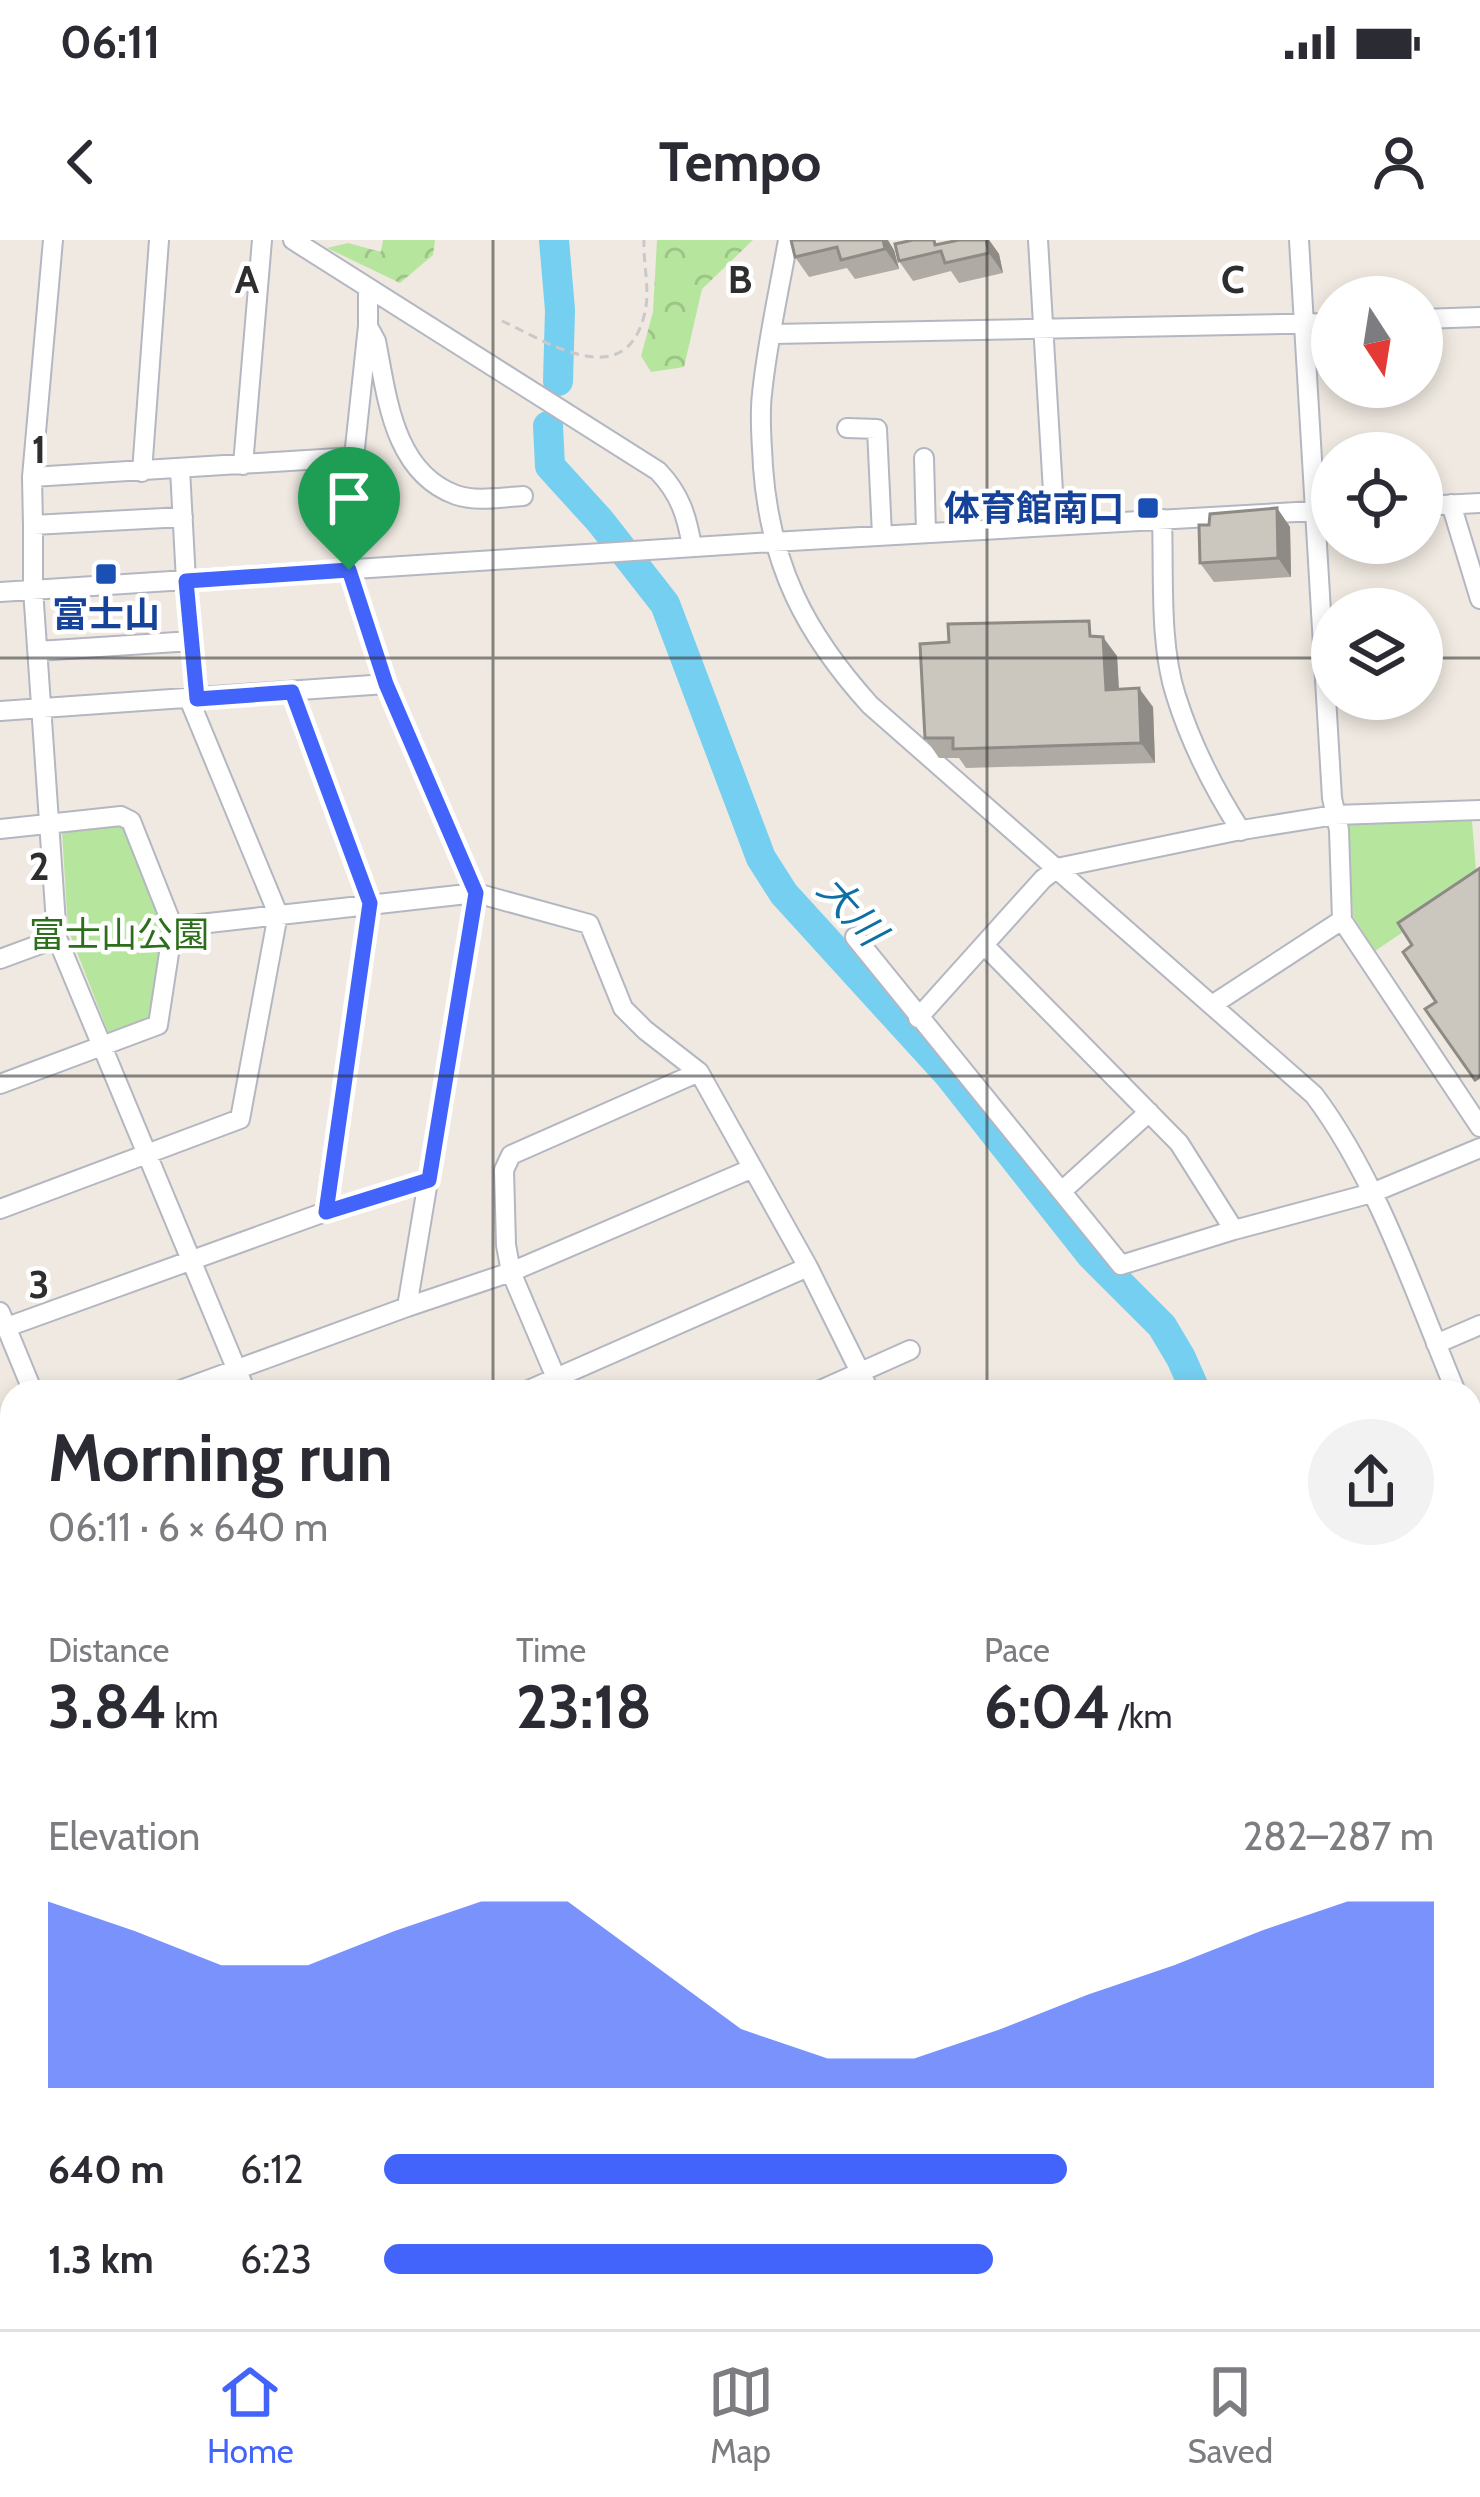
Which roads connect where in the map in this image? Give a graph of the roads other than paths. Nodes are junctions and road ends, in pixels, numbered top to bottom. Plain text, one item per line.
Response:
1 (53, 240) edge
2 (159, 240) edge
3 (262, 240) edge
4 (292, 240) edge
5 (788, 240) edge
6 (1038, 240) edge
7 (1299, 240) edge
8 (368, 288) junction
9 (1480, 317) edge
10 (1443, 318) edge
11 (1304, 324) junction
12 (1311, 324) edge
13 (368, 326) junction
14 (1044, 329) junction
15 (772, 334) junction
16 (848, 428) dead end
17 (1316, 432) edge
18 (354, 457) junction
19 (924, 458) dead end
20 (243, 465) junction
21 (180, 469) junction
22 (142, 472) junction
23 (32, 477) junction
24 (523, 496) dead end
25 (1480, 503) edge
26 (1451, 504) junction
27 (1443, 505) edge
28 (1311, 511) edge
29 (183, 517) junction
30 (1162, 519) junction
31 (33, 525) junction
32 (1055, 526) junction
33 (926, 533) junction
34 (882, 535) junction
35 (773, 542) junction
36 (692, 547) junction
37 (1326, 564) edge
38 (349, 570) junction
39 (186, 581) junction
40 (33, 589) junction
41 (0, 592) edge
42 (1480, 598) edge
43 (192, 641) junction
44 (38, 651) junction
45 (386, 684) junction
46 (292, 692) junction
47 (193, 699) junction
48 (42, 708) junction
49 (0, 711) edge
50 (1480, 810) edge
51 (1335, 815) junction
52 (50, 825) junction
53 (0, 829) edge
54 (1240, 831) junction
55 (1058, 868) junction
56 (476, 893) junction
57 (370, 903) junction
58 (278, 914) junction
59 (1342, 920) junction
60 (173, 927) junction
61 (855, 937) dead end
62 (57, 938) junction
63 (986, 946) junction
64 (0, 958) edge
65 (1212, 1005) junction
66 (918, 1018) junction
67 (103, 1047) junction
68 (699, 1072) junction
69 (0, 1084) edge
70 (1149, 1112) junction
71 (1480, 1127) edge
72 (1480, 1148) edge
73 (146, 1154) junction
74 (754, 1168) junction
75 (429, 1180) junction
76 (1062, 1191) junction
77 (1372, 1193) junction
78 (0, 1209) edge
79 (326, 1212) junction
80 (1234, 1230) junction
81 (193, 1260) junction
82 (808, 1268) junction
83 (511, 1272) junction
84 (407, 1307) junction
85 (3, 1319) edge
86 (1480, 1325) edge
87 (1436, 1345) junction
88 (910, 1350) dead end
89 (236, 1369) junction
90 (862, 1372) junction
91 (28, 1380) edge
92 (207, 1380) edge
93 (240, 1380) edge
94 (557, 1380) edge
95 (570, 1380) edge
96 (844, 1380) edge
97 (866, 1380) edge
98 (1451, 1380) edge

1 - 23 street
2 - 22 street
3 - 20 street
4 - 8 street
5 - 15 street
6 - 14 street
7 - 11 street
8 - 13 street
8 - 36 street
9 - 10 street
11 - 12 street
11 - 14 street
11 - 17 street
13 - 18 street
13 - 24 street
14 - 15 street
14 - 32 street
15 - 35 street
16 - 34 street
18 - 20 street
18 - 38 street
19 - 33 street
20 - 21 street
21 - 22 street
21 - 29 street
22 - 23 street
23 - 31 street
25 - 26 street
26 - 27 street
26 - 42 street
28 - 30 street
29 - 31 street
29 - 39 street
30 - 32 street
30 - 54 street
31 - 40 street
32 - 33 street
33 - 34 street
34 - 35 street
35 - 36 street
35 - 55 street
36 - 38 street
37 - 51 street
38 - 39 street
38 - 45 street
39 - 40 street
39 - 43 street
40 - 41 street
40 - 44 street
43 - 44 street
43 - 47 street
44 - 48 street
45 - 46 street
45 - 56 street
46 - 47 street
46 - 57 street
47 - 48 street
47 - 58 street
48 - 49 street
48 - 52 street
50 - 51 street
51 - 54 street
51 - 59 street
52 - 53 street
52 - 60 street
52 - 62 street
54 - 55 street
55 - 63 street
55 - 65 street
56 - 57 street
56 - 68 street
56 - 75 street
57 - 58 street
57 - 79 street
58 - 60 street
58 - 73 street
59 - 65 street
59 - 71 street
60 - 67 street
61 - 66 street
62 - 64 street
62 - 67 street
63 - 66 street
63 - 70 street
65 - 77 street
66 - 76 street
67 - 69 street
67 - 73 street
68 - 74 street
68 - 83 street
70 - 76 street
70 - 80 street
72 - 77 street
73 - 78 street
73 - 81 street
74 - 82 street
74 - 83 street
75 - 79 street
75 - 84 street
76 - 80 street
77 - 80 street
77 - 87 street
79 - 81 street
81 - 85 street
81 - 89 street
82 - 90 street
82 - 95 street
83 - 84 street
83 - 94 street
84 - 89 street
85 - 91 street
86 - 87 street
87 - 98 street
88 - 90 street
89 - 92 street
89 - 93 street
90 - 96 street
90 - 97 street

